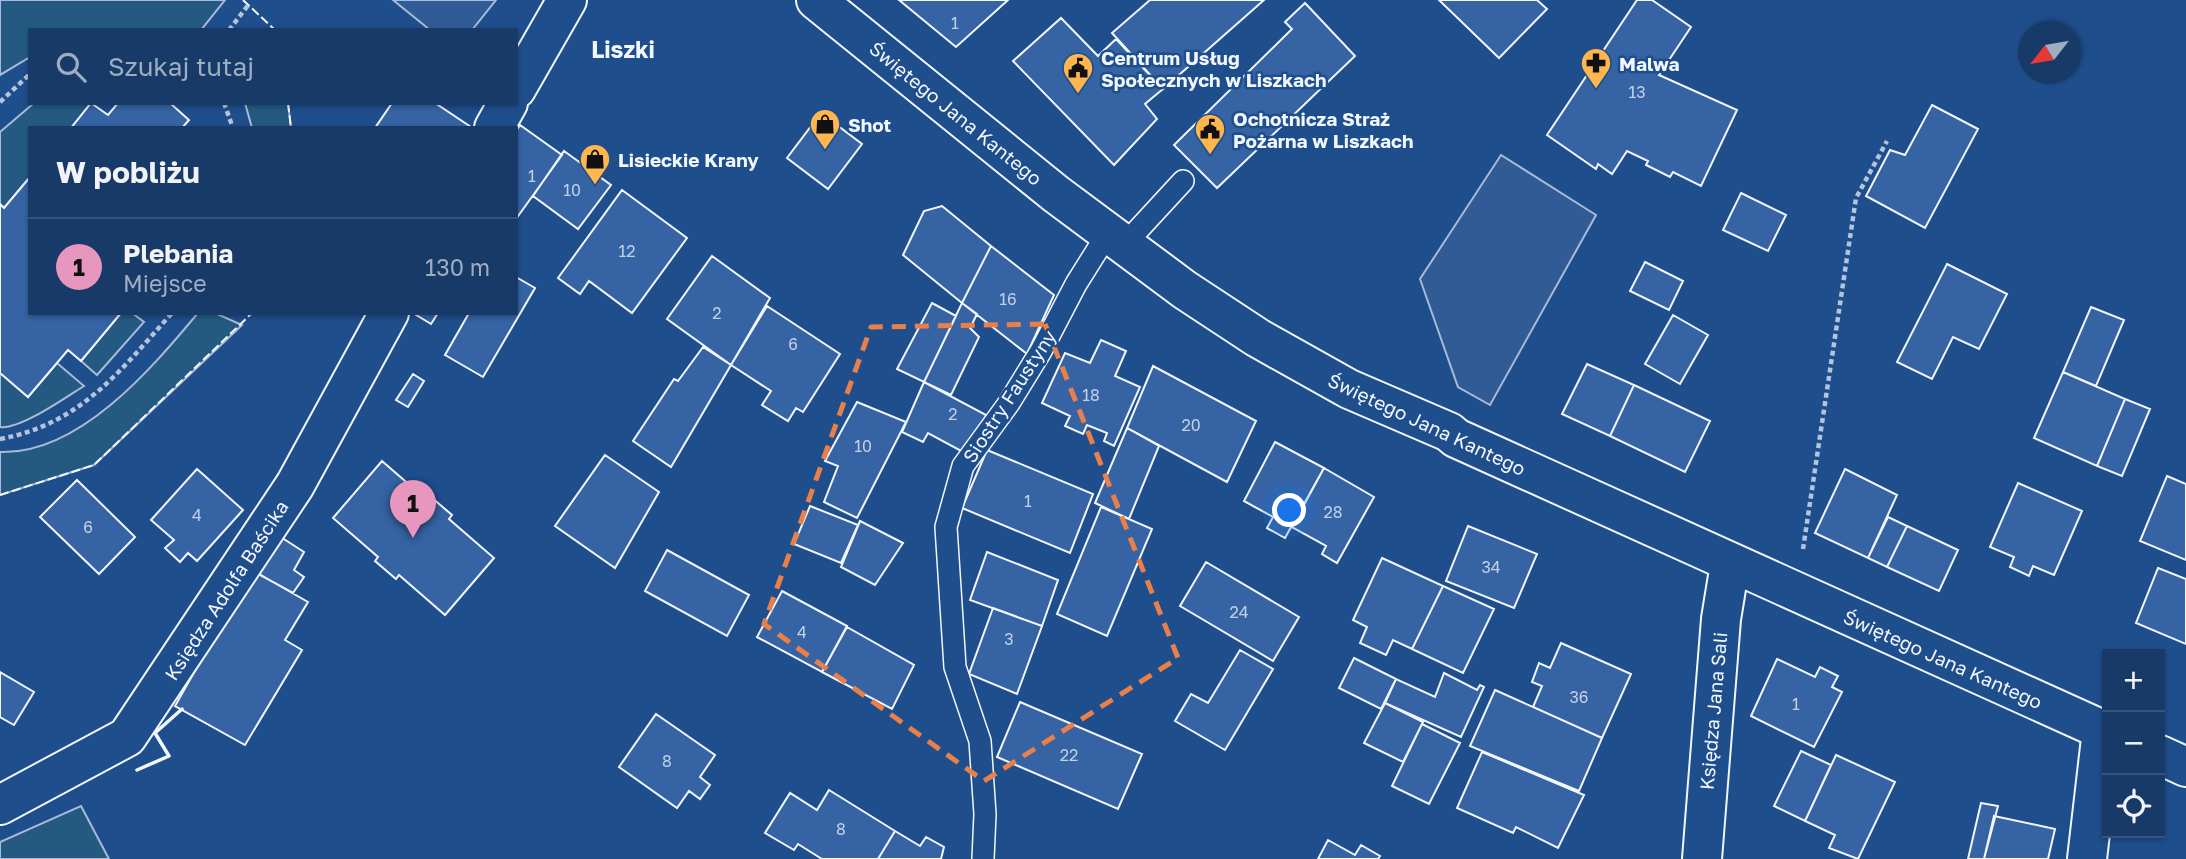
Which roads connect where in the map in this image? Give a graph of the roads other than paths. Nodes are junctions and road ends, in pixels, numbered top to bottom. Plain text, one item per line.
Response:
1 (566, 0) edge
2 (816, 0) edge
3 (518, 85) edge
4 (507, 105) edge
5 (495, 126) edge
6 (1183, 181) dead end
7 (1116, 239) junction
8 (388, 315) edge
9 (1730, 564) junction
10 (2102, 730) edge
11 (2102, 752) edge
12 (2165, 757) edge
13 (2186, 767) edge
14 (0, 805) edge
15 (983, 859) edge
16 (1702, 859) edge
17 (2087, 859) edge

1 - 3 main road
2 - 7 main road, Świętego Jana Kantego
4 - 5 main road
6 - 7 lane, Siostry Faustyny
7 - 9 main road, Świętego Jana Kantego
7 - 15 lane, Siostry Faustyny
8 - 14 main road, Księdza Adolfa Baścika
9 - 10 main road, Świętego Jana Kantego
9 - 16 main road, Księdza Jana Sali
11 - 17 main road
12 - 13 main road

